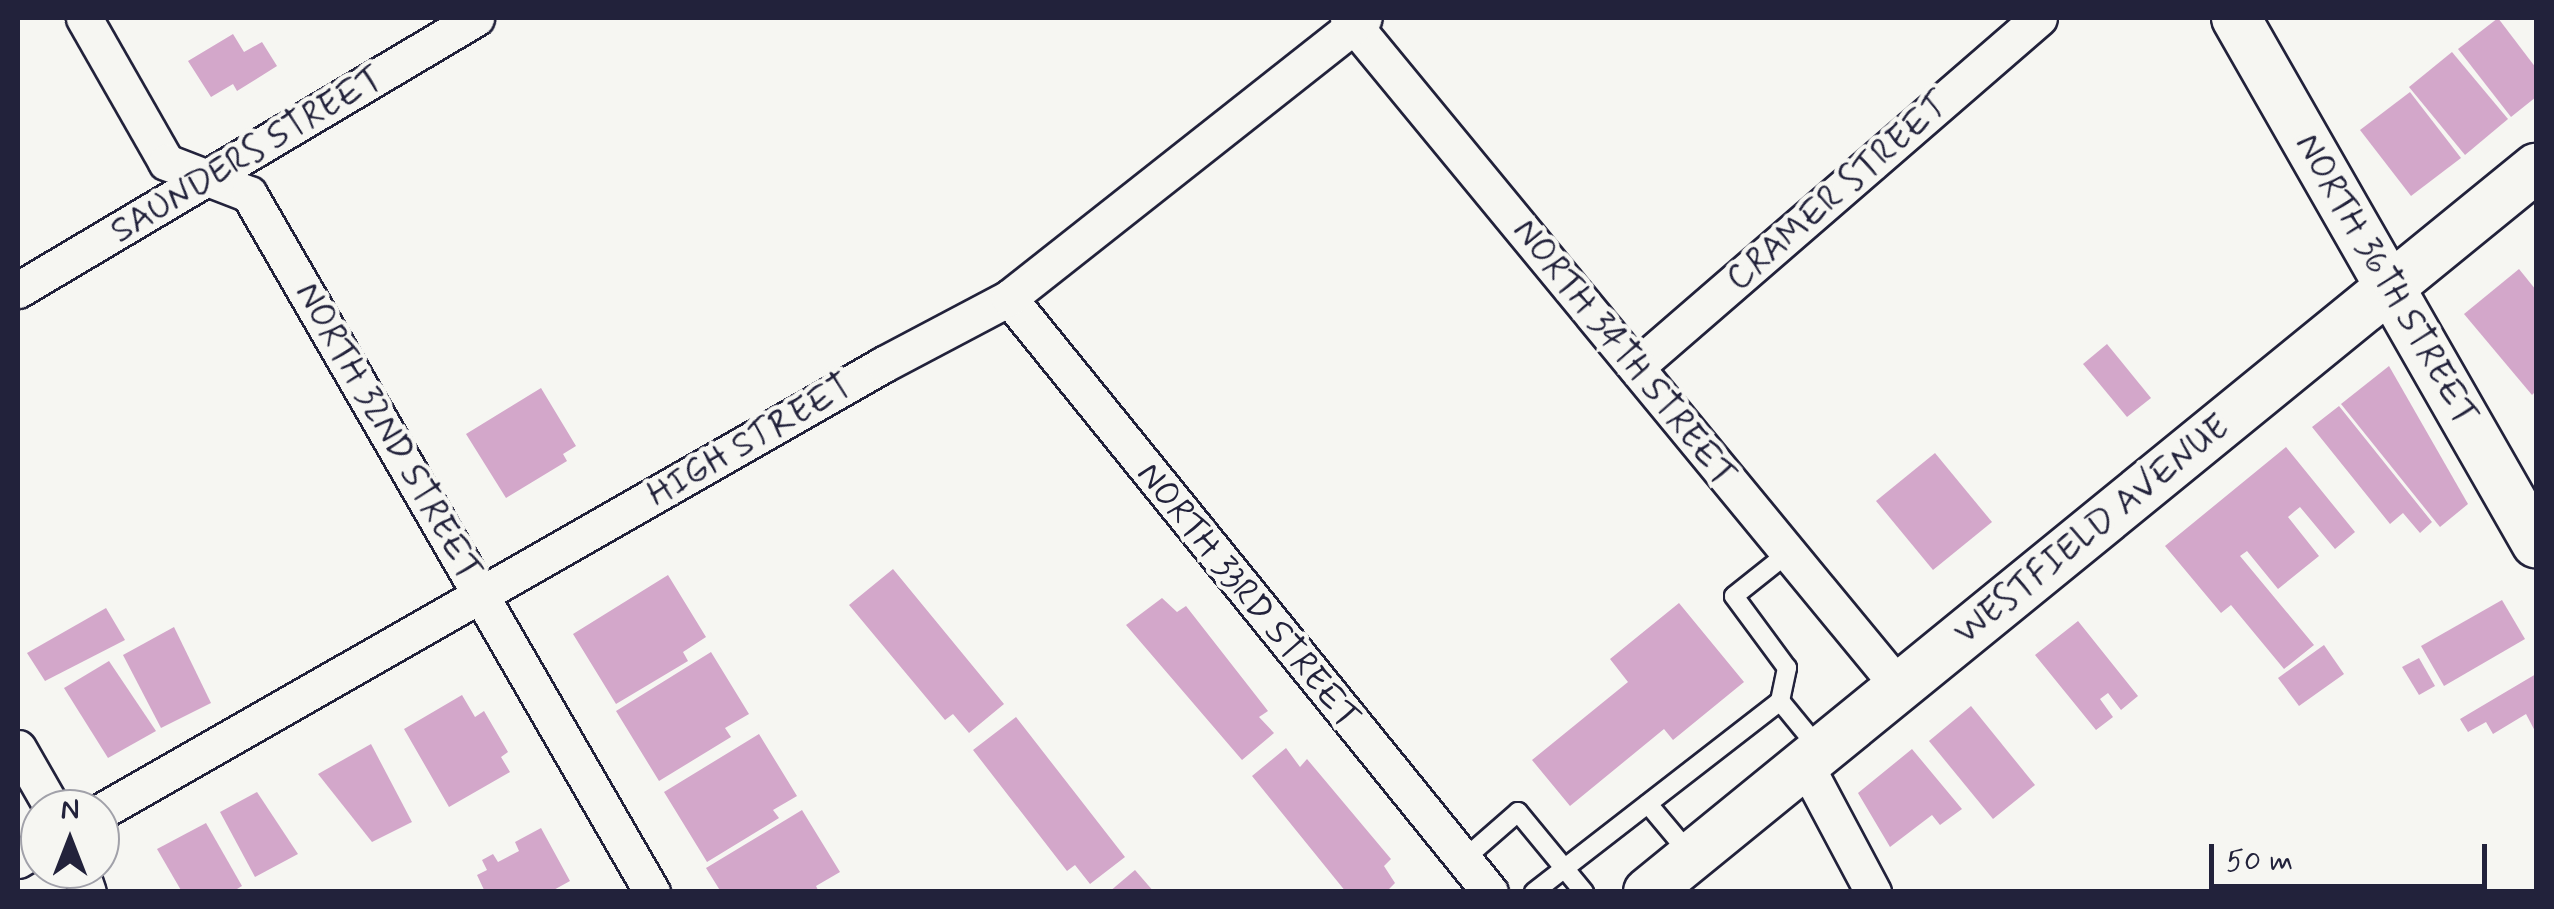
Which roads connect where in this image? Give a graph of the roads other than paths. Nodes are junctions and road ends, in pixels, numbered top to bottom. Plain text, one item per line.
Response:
1 (84, 18) edge
2 (476, 18) edge
3 (2040, 18) edge
4 (2236, 18) edge
5 (1356, 20) edge
6 (2536, 168) edge
7 (208, 180) junction
8 (2390, 285) junction
9 (18, 290) edge
10 (1009, 298) junction
11 (1636, 368) junction
12 (2536, 543) edge
13 (1788, 553) junction
14 (482, 593) junction
15 (1900, 688) junction
16 (1780, 701) junction
17 (18, 748) edge
18 (1814, 759) junction
19 (42, 789) edge
20 (120, 801) edge
21 (1648, 804) junction
22 (1692, 857) junction
23 (1463, 860) junction
24 (1564, 868) junction
25 (652, 892) edge
26 (1490, 892) edge
27 (1534, 892) edge
28 (1584, 892) edge
29 (1648, 892) edge
30 (1873, 892) edge

1 - 7 street, NORTH 32ND STREET
2 - 7 street, SAUNDERS STREET
3 - 11 street, CRAMER STREET
4 - 8 street, NORTH 36TH STREET
5 - 10 street, HIGH STREET
5 - 11 street, NORTH 34TH STREET
6 - 8 street, WESTFIELD AVENUE
7 - 9 street, SAUNDERS STREET
7 - 14 street, NORTH 32ND STREET
8 - 12 street, NORTH 36TH STREET
8 - 15 street, WESTFIELD AVENUE
10 - 14 street, HIGH STREET
10 - 23 street, NORTH 33RD STREET
11 - 13 street, NORTH 34TH STREET
13 - 15 street, NORTH 34TH STREET
13 - 16 lane
14 - 20 street, HIGH STREET
14 - 25 street, NORTH 32ND STREET
15 - 18 street, WESTFIELD AVENUE
16 - 18 lane
16 - 21 lane
17 - 19 street
18 - 22 street, WESTFIELD AVENUE
18 - 30 street
21 - 22 lane
21 - 24 lane
22 - 29 street, WESTFIELD AVENUE
23 - 24 lane
23 - 26 street, NORTH 33RD STREET
24 - 27 lane
24 - 28 lane

